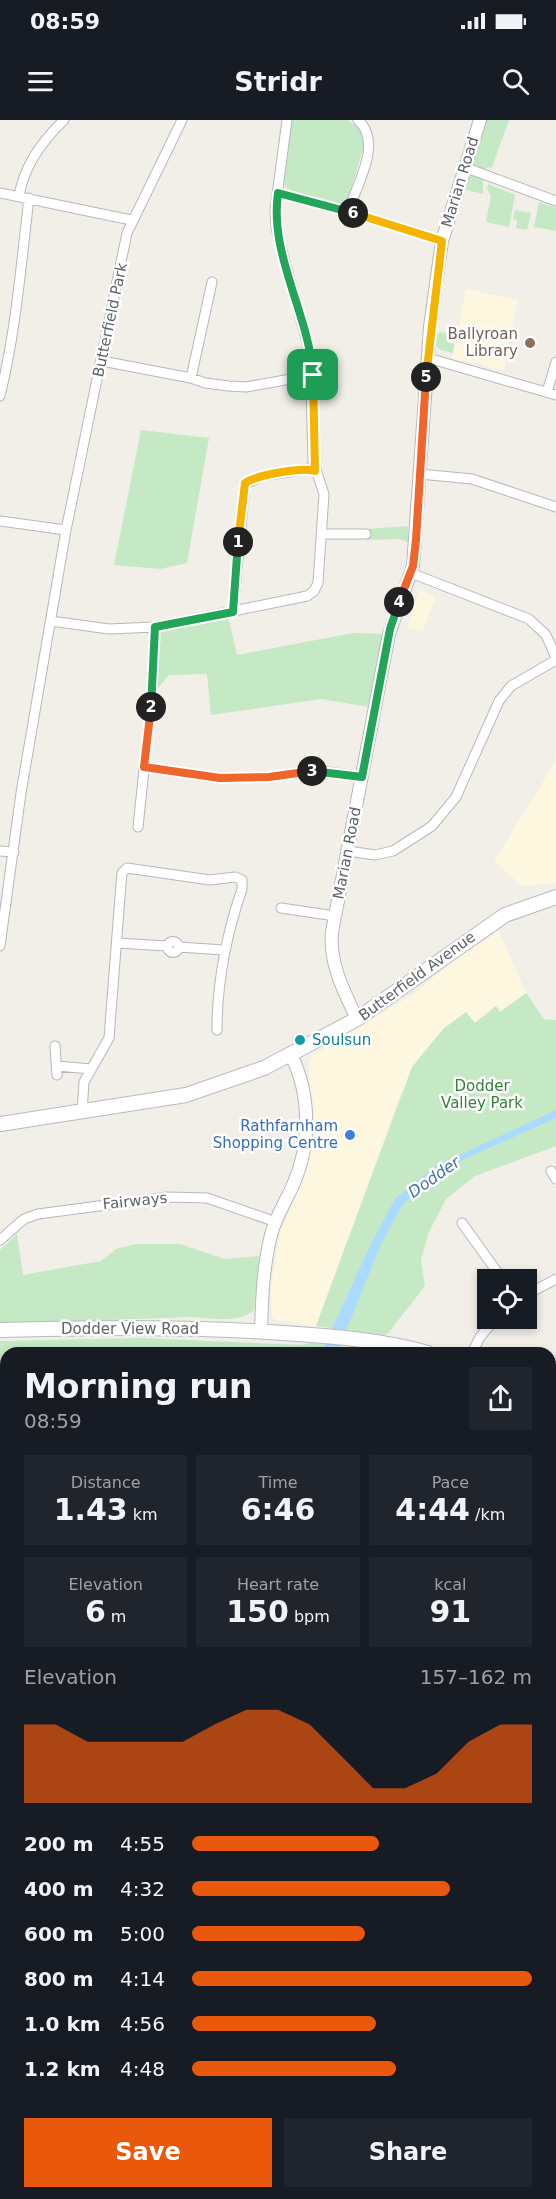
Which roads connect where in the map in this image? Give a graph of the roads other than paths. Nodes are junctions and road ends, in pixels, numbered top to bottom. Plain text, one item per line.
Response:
1 (64, 120) edge
2 (182, 120) edge
3 (286, 120) edge
4 (358, 120) edge
5 (480, 120) edge
6 (464, 167) junction
7 (0, 193) edge
8 (278, 193) junction
9 (24, 197) junction
10 (556, 201) edge
11 (348, 212) junction
12 (131, 220) junction
13 (442, 241) junction
14 (212, 282) dead end
15 (428, 358) junction
16 (102, 361) junction
17 (556, 362) edge
18 (313, 375) junction
19 (191, 378) junction
20 (552, 393) edge
21 (0, 396) edge
22 (315, 471) junction
23 (420, 474) junction
24 (556, 507) edge
25 (0, 521) edge
26 (66, 530) junction
27 (323, 534) junction
28 (366, 534) dead end
29 (411, 573) junction
30 (233, 612) junction
31 (51, 621) junction
32 (155, 627) junction
33 (556, 659) edge
34 (144, 767) junction
35 (362, 777) junction
36 (138, 827) dead end
37 (0, 851) edge
38 (348, 851) junction
39 (14, 852) junction
40 (556, 897) edge
41 (281, 908) dead end
42 (335, 916) junction
43 (117, 943) junction
44 (0, 946) edge
45 (224, 950) junction
46 (357, 1019) junction
47 (217, 1030) dead end
48 (55, 1046) dead end
49 (291, 1055) junction
50 (91, 1069) junction
51 (83, 1112) junction
52 (0, 1124) edge
53 (276, 1222) junction
54 (462, 1223) dead end
55 (0, 1240) edge
56 (494, 1269) edge
57 (556, 1279) edge
58 (537, 1289) edge
59 (487, 1329) edge
60 (0, 1330) edge
61 (261, 1331) junction
62 (395, 1347) edge
63 (475, 1347) edge

1 - 9 street
2 - 12 street, Butterfield Park
3 - 8 street
4 - 11 street
5 - 6 street, Marian Road
6 - 10 street
6 - 13 street, Marian Road
7 - 9 street
8 - 11 street
8 - 18 street
9 - 12 street
9 - 21 street
11 - 13 street
12 - 16 street, Butterfield Park
13 - 15 street, Marian Road
14 - 19 street
15 - 20 street
15 - 23 street, Marian Road
16 - 19 street
16 - 26 street, Butterfield Park
17 - 20 street
18 - 19 street
18 - 22 street
22 - 27 street
22 - 30 street
23 - 24 street
23 - 29 street, Marian Road
25 - 26 street
26 - 31 street, Butterfield Park
27 - 28 street
27 - 30 street
29 - 33 street
29 - 35 street, Marian Road
30 - 32 street
31 - 32 street
31 - 39 street, Butterfield Park
32 - 34 street
33 - 38 street
34 - 35 street
34 - 36 street
35 - 38 street, Marian Road
37 - 39 street
38 - 42 street, Marian Road
39 - 44 street, Butterfield Park
40 - 46 main road, Butterfield Avenue
41 - 42 street
42 - 46 street, Marian Road
43 - 45 street
43 - 45 street
43 - 50 street
45 - 47 street
46 - 49 main road, Butterfield Avenue
48 - 50 street
49 - 51 main road, Butterfield Avenue
49 - 53 street
50 - 51 street
51 - 52 main road, Butterfield Avenue
53 - 55 street, Fairways
53 - 61 street
54 - 56 street
57 - 58 street
59 - 63 street
60 - 61 main road, Dodder View Road
61 - 62 main road, Dodder View Road

